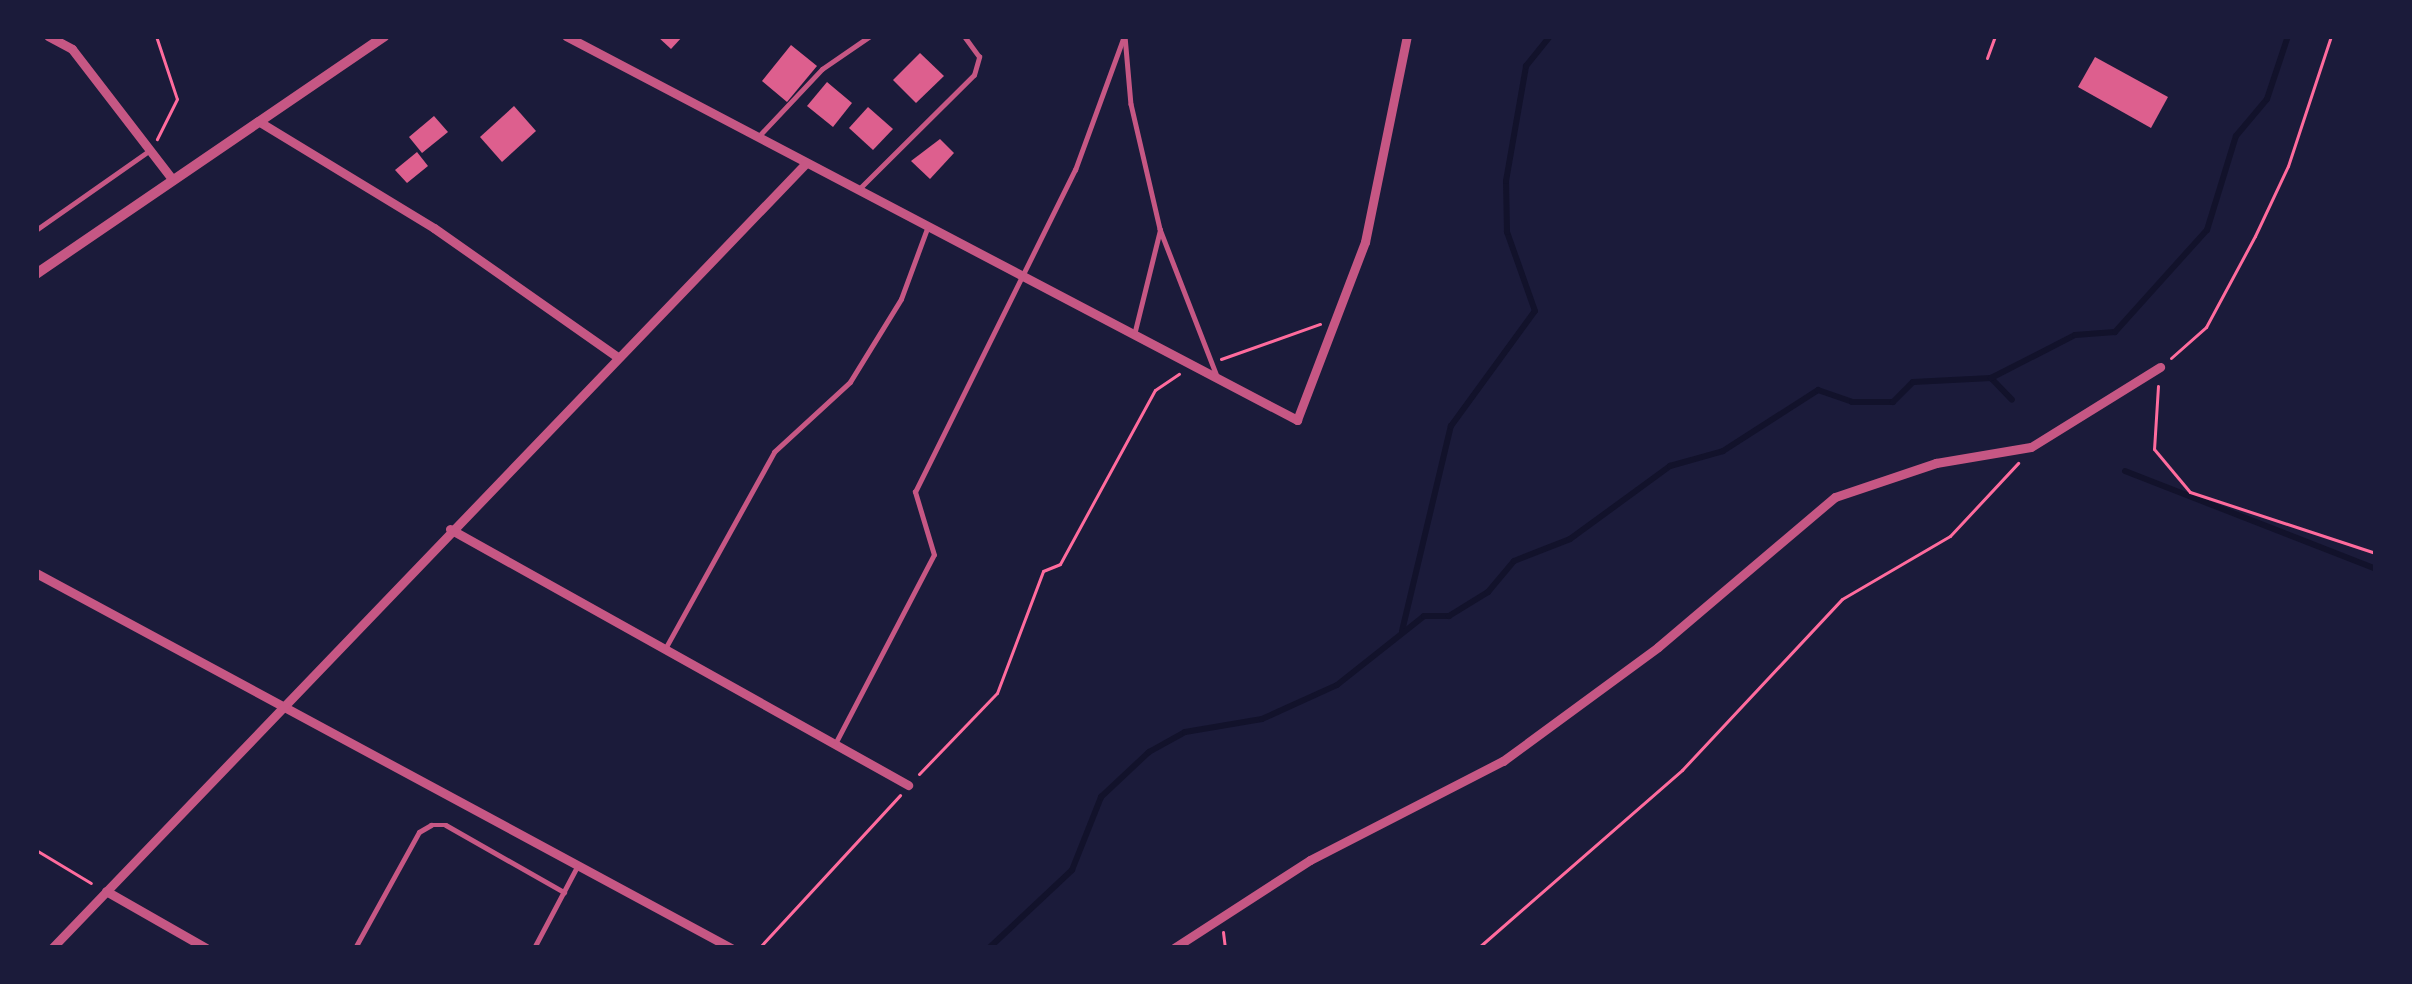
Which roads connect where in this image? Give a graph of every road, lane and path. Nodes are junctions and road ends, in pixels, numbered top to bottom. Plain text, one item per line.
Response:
1 (48, 36) edge
2 (156, 36) edge
3 (385, 36) edge
4 (566, 36) edge
5 (870, 36) edge
6 (964, 36) edge
7 (1124, 36) edge
8 (1995, 36) edge
9 (2331, 36) edge
10 (1406, 38) edge
11 (1987, 58) dead end
12 (258, 121) junction
13 (758, 137) junction
14 (150, 150) junction
15 (806, 163) junction
16 (173, 180) junction
17 (858, 190) junction
18 (928, 226) junction
19 (1160, 229) junction
20 (36, 230) edge
21 (36, 274) edge
22 (1022, 276) junction
23 (1341, 316) junction
24 (1134, 334) junction
25 (616, 356) junction
26 (1211, 362) junction
27 (1196, 367) junction
28 (2161, 367) junction
29 (1218, 379) junction
30 (2032, 446) junction
31 (450, 529) junction
32 (2376, 554) edge
33 (36, 573) edge
34 (664, 649) junction
35 (282, 705) junction
36 (835, 744) junction
37 (908, 785) junction
38 (36, 850) edge
39 (578, 865) junction
40 (106, 891) junction
41 (564, 892) junction
42 (52, 948) edge
43 (206, 948) edge
44 (356, 948) edge
45 (534, 948) edge
46 (731, 948) edge
47 (759, 948) edge
48 (1174, 948) edge
49 (1478, 948) edge

1 - 14 street
2 - 14 path
3 - 12 street
4 - 13 street
5 - 13 lane
6 - 17 lane
7 - 19 lane
7 - 22 lane
8 - 11 path
9 - 28 path
10 - 23 street
12 - 16 street
12 - 25 street
13 - 15 street
14 - 16 street
14 - 20 lane
15 - 17 street
15 - 25 street
16 - 21 street
17 - 18 street
18 - 22 street
18 - 34 lane
19 - 24 lane
19 - 26 lane
22 - 24 street
22 - 36 lane
23 - 26 path
23 - 29 street
24 - 27 street
25 - 31 street
26 - 29 lane
27 - 29 street
27 - 37 path
28 - 30 street
28 - 32 path
30 - 48 street
30 - 49 path
31 - 34 street
31 - 35 street
33 - 35 street
34 - 36 street
35 - 39 street
35 - 40 street
36 - 37 street
37 - 47 path
38 - 40 path
39 - 41 lane
39 - 46 street
40 - 42 street
40 - 43 street
41 - 44 lane
41 - 45 lane

